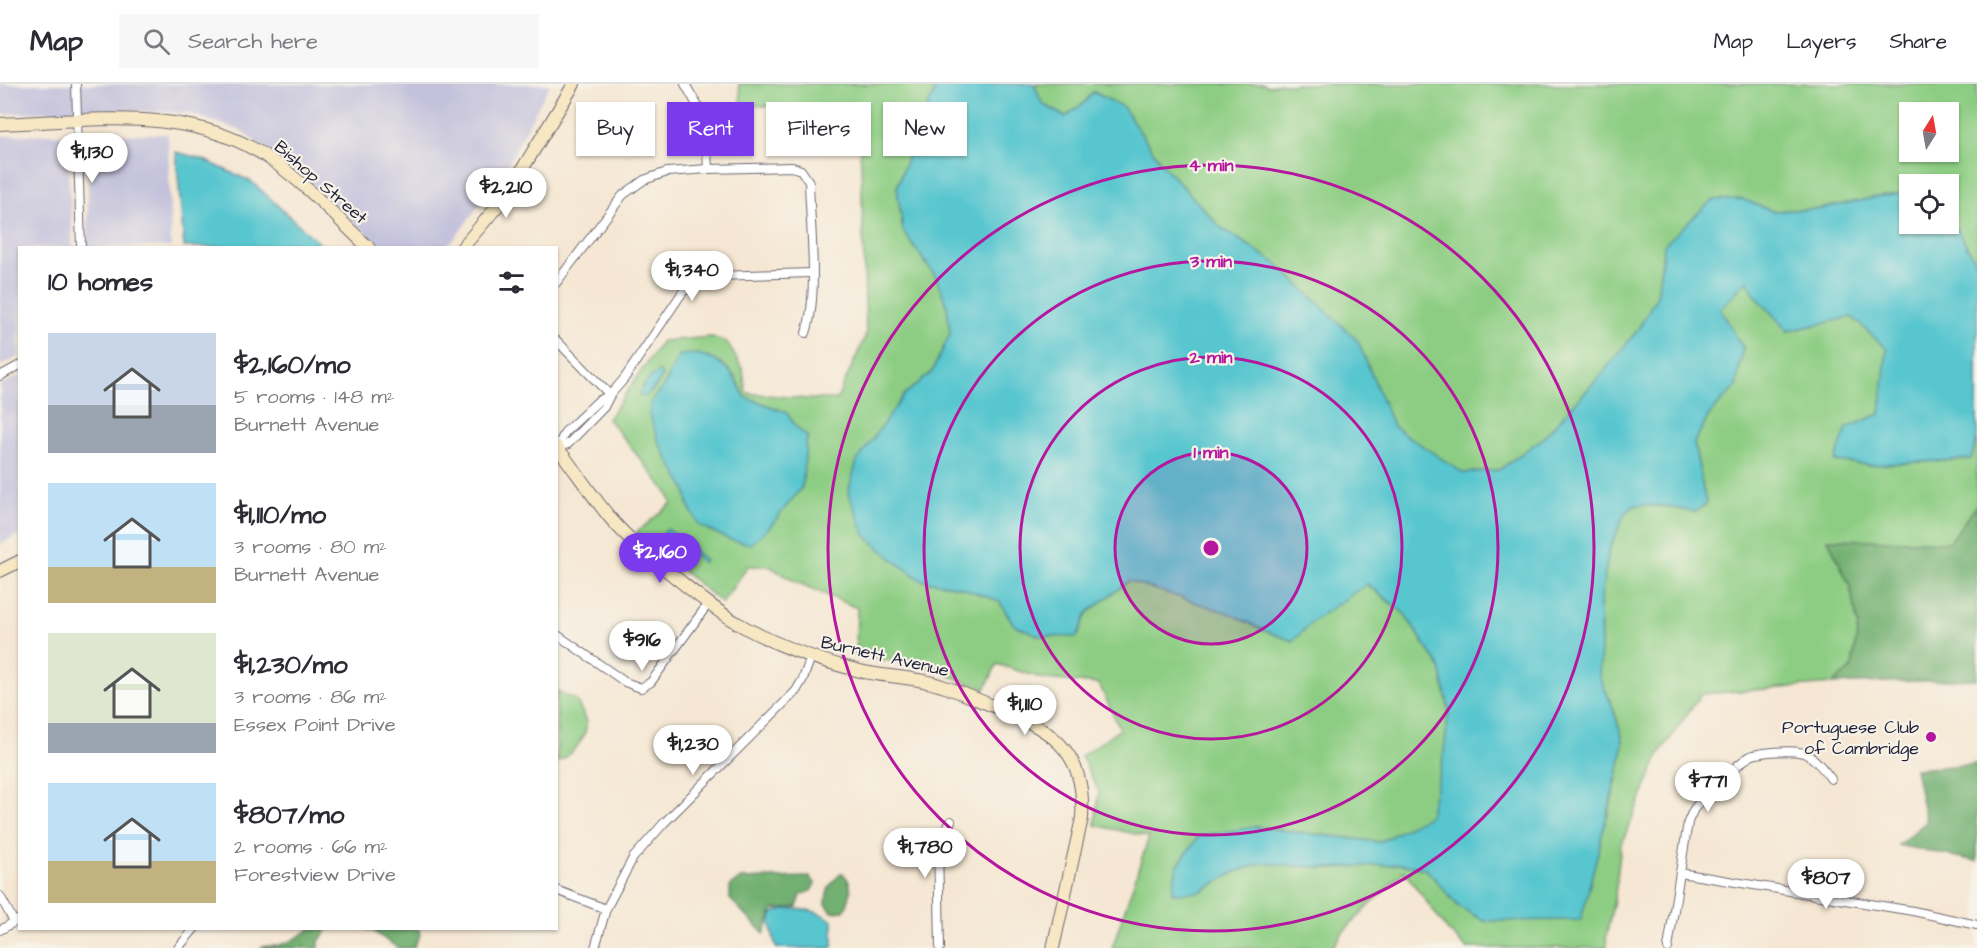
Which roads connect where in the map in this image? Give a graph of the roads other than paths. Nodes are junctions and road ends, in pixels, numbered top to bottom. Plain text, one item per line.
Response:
1 (75, 84) edge
2 (574, 84) edge
3 (686, 84) edge
4 (77, 122) junction
5 (0, 124) edge
6 (708, 169) junction
7 (81, 246) edge
8 (367, 246) edge
9 (464, 246) edge
10 (812, 273) junction
11 (558, 280) edge
12 (806, 333) dead end
13 (558, 342) edge
14 (18, 366) edge
15 (0, 376) edge
16 (610, 395) junction
17 (558, 446) edge
18 (558, 449) edge
19 (18, 562) edge
20 (0, 571) edge
21 (708, 604) junction
22 (558, 635) edge
23 (811, 657) junction
24 (1831, 779) dead end
25 (951, 821) dead end
26 (1680, 873) junction
27 (558, 891) edge
28 (0, 896) edge
29 (606, 909) junction
30 (17, 920) edge
31 (1977, 925) edge
32 (0, 930) edge
33 (193, 930) edge
34 (178, 948) edge
35 (595, 948) edge
36 (940, 948) edge
37 (1053, 948) edge
38 (1668, 948) edge

1 - 4 street
2 - 9 street
3 - 6 street
4 - 5 street, Bishop Street
4 - 7 street
4 - 8 street, Bishop Street
6 - 10 street
6 - 11 street
10 - 12 street
10 - 16 street
13 - 16 street
14 - 15 street
16 - 17 street
18 - 21 street, Burnett Avenue
19 - 20 street
21 - 22 street
21 - 23 street, Burnett Avenue
23 - 29 street
23 - 37 street, Burnett Avenue
24 - 26 street
25 - 36 street
26 - 31 street
26 - 38 street
27 - 29 street
28 - 30 street
29 - 35 street
30 - 32 street
33 - 34 street

